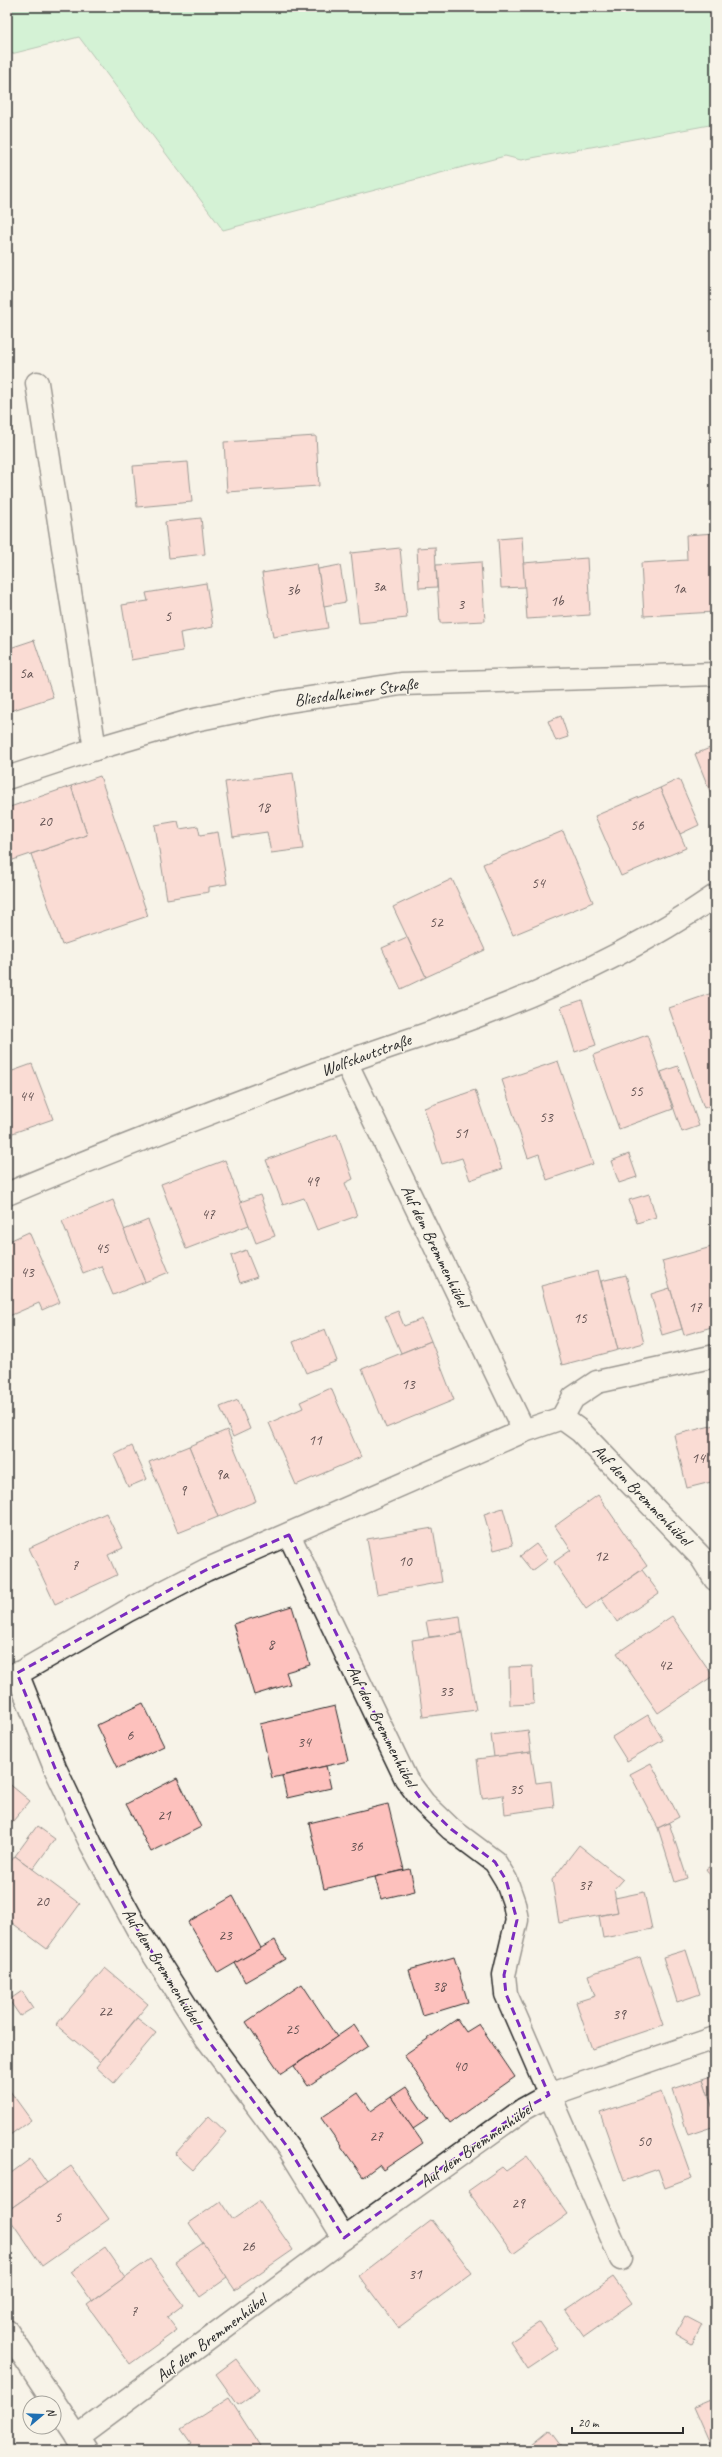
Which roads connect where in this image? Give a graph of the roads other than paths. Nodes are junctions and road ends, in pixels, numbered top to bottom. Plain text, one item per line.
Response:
1 (37, 383) dead end
2 (715, 674) edge
3 (94, 748) junction
4 (7, 778) edge
5 (715, 896) edge
6 (346, 1062) junction
7 (7, 1194) edge
8 (715, 1356) edge
9 (562, 1418) junction
10 (524, 1431) junction
11 (289, 1535) junction
12 (715, 1579) edge
13 (12, 1676) edge
14 (715, 2038) edge
15 (549, 2095) junction
16 (344, 2238) junction
17 (621, 2259) dead end
18 (7, 2331) edge
19 (82, 2444) edge

1 - 3 street
2 - 3 street, Bliesdalheimer Straße
3 - 4 street, Bliesdalheimer Straße
5 - 6 street, Wolfskautstraße
6 - 7 street, Wolfskautstraße
6 - 10 street, Auf dem Bremmenhübel
8 - 9 street
9 - 10 street, Auf dem Bremmenhübel
9 - 12 street, Auf dem Bremmenhübel
10 - 11 street, Auf dem Bremmenhübel
11 - 13 street, Auf dem Bremmenhübel
11 - 15 street, Auf dem Bremmenhübel
13 - 16 street, Auf dem Bremmenhübel
14 - 15 street, Auf dem Bremmenhübel
15 - 16 street, Auf dem Bremmenhübel
15 - 17 street, Auf dem Bremmenhübel
16 - 19 street, Auf dem Bremmenhübel
18 - 19 street

